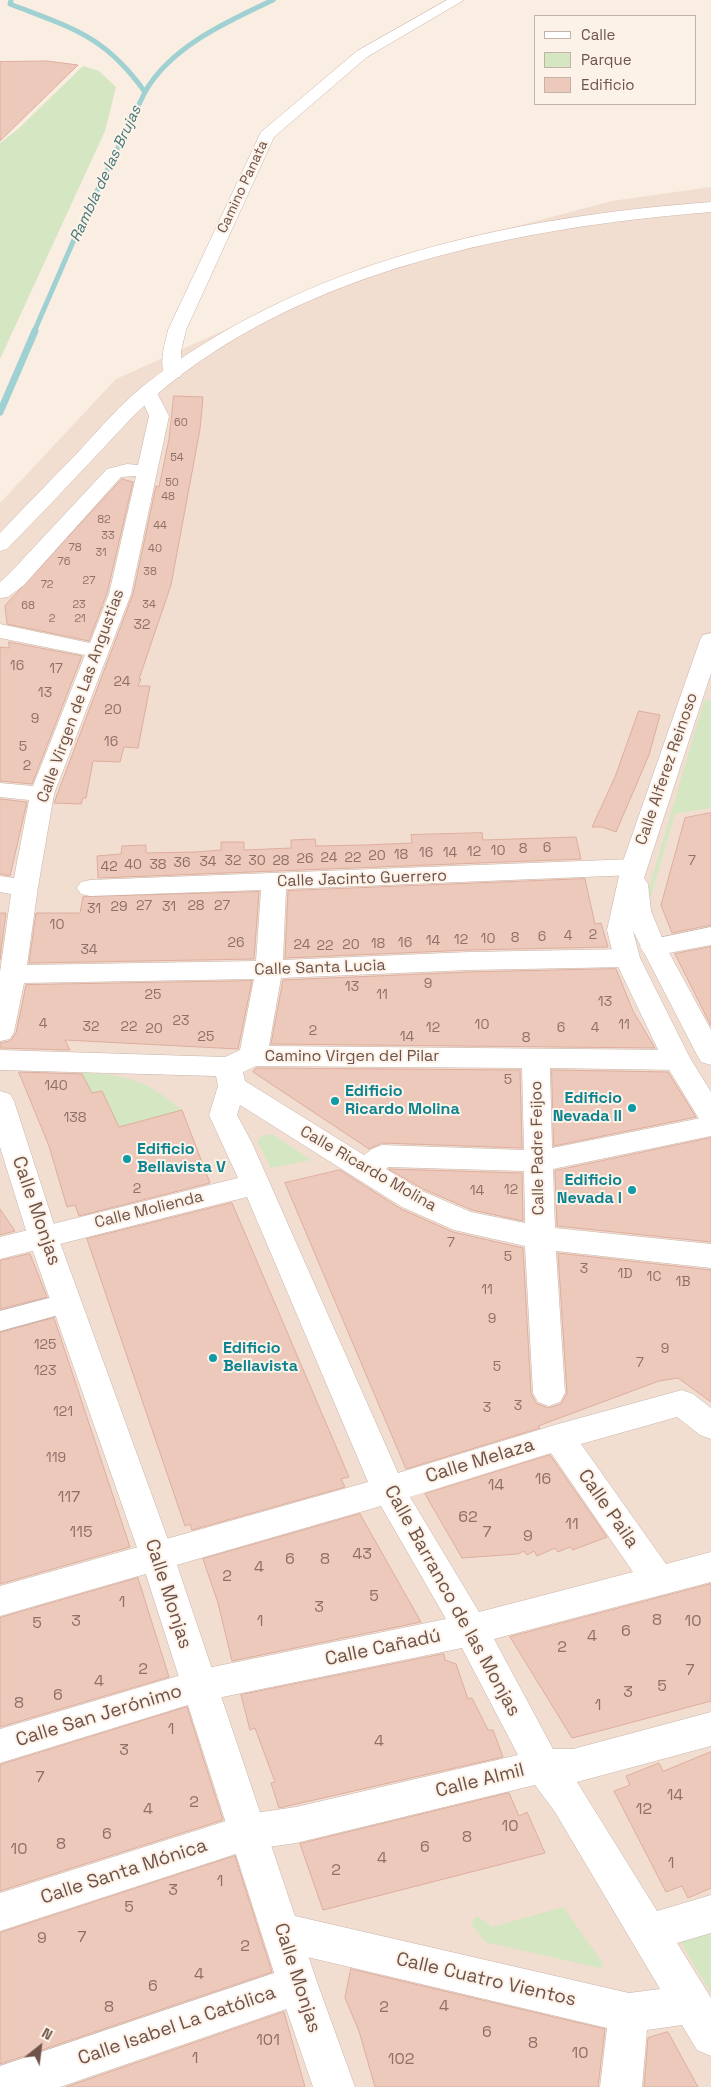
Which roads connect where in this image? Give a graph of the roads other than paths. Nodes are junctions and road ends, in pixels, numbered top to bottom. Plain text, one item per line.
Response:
1 (456, 0) edge
2 (711, 207) edge
3 (173, 373) junction
4 (148, 393) junction
5 (120, 419) junction
6 (156, 427) junction
7 (147, 464) junction
8 (0, 545) edge
9 (0, 592) edge
10 (0, 631) edge
11 (711, 640) edge
12 (98, 651) junction
13 (705, 670) edge
14 (0, 790) edge
15 (42, 794) junction
16 (634, 867) junction
17 (274, 882) junction
18 (0, 884) edge
19 (25, 887) junction
20 (90, 888) dead end
21 (711, 936) edge
22 (653, 947) junction
23 (627, 958) junction
24 (269, 970) junction
25 (12, 974) junction
26 (0, 1032) edge
27 (711, 1055) edge
28 (536, 1058) junction
29 (0, 1060) edge
30 (677, 1060) junction
31 (238, 1070) junction
32 (0, 1101) edge
33 (273, 1112) junction
34 (711, 1115) edge
35 (711, 1126) edge
36 (238, 1143) junction
37 (539, 1161) junction
38 (365, 1170) junction
39 (256, 1184) junction
40 (43, 1237) junction
41 (540, 1238) junction
42 (0, 1248) edge
43 (711, 1256) edge
44 (68, 1303) junction
45 (0, 1321) edge
46 (550, 1393) dead end
47 (711, 1426) edge
48 (558, 1437) junction
49 (388, 1489) junction
50 (157, 1556) junction
51 (711, 1568) edge
52 (659, 1580) junction
53 (0, 1601) edge
54 (471, 1630) junction
55 (198, 1686) junction
56 (711, 1730) edge
57 (0, 1746) edge
58 (543, 1766) junction
59 (248, 1832) junction
60 (0, 1912) edge
61 (711, 1914) edge
62 (282, 1932) junction
63 (648, 1933) junction
64 (298, 1985) junction
65 (629, 2013) junction
66 (701, 2020) edge
67 (0, 2087) edge
68 (334, 2087) edge
69 (621, 2087) edge

1 - 3 street, Camino Panata
2 - 3 street
3 - 4 street
4 - 5 street
4 - 6 street, Calle Virgen de Las Angustias
5 - 6 street
5 - 8 street
6 - 7 street, Calle Virgen de Las Angustias
7 - 9 street
7 - 12 street, Calle Virgen de Las Angustias
10 - 12 street
11 - 13 street, Calle Alferez Reinoso
12 - 15 street, Calle Virgen de Las Angustias
13 - 16 street, Calle Alferez Reinoso
14 - 15 street
15 - 19 street, Calle Virgen de Las Angustias
16 - 17 street, Calle Jacinto Guerrero
16 - 22 street, Calle Alferez Reinoso
16 - 23 street, Calle Alferez Reinoso
17 - 20 street, Calle Jacinto Guerrero
17 - 24 street, Calle Barranco de las Monjas
18 - 19 street
19 - 25 street, Calle Virgen de Las Angustias
21 - 22 street
22 - 27 street, Calle Alferez Reinoso
23 - 24 street, Calle Santa Lucia
23 - 30 street, Calle Alferez Reinoso
24 - 25 street, Calle Santa Lucia
24 - 31 street, Calle Barranco de las Monjas
25 - 26 street, Calle Virgen de Las Angustias
28 - 30 street, Camino Virgen del Pilar
28 - 31 street, Camino Virgen del Pilar
28 - 37 street, Calle Padre Feijoo
29 - 31 street, Camino Virgen del Pilar
30 - 34 street, Calle Alferez Reinoso
31 - 33 street, Calle Ricardo Molina
31 - 36 street, Calle Barranco de las Monjas
32 - 40 street, Calle Monjas
33 - 36 street
33 - 38 street, Calle Ricardo Molina
35 - 37 street
36 - 39 street, Calle Barranco de las Monjas
37 - 38 street
37 - 41 street, Calle Padre Feijoo
38 - 41 street, Calle Ricardo Molina
39 - 40 street, Calle Molienda
39 - 49 street, Calle Barranco de las Monjas
40 - 42 street, Calle Molienda
40 - 44 street, Calle Monjas
41 - 43 street, Calle Ricardo Molina
41 - 46 street
44 - 45 street
44 - 50 street, Calle Monjas
47 - 48 street, Calle Melaza
48 - 49 street, Calle Melaza
48 - 52 street, Calle Paila
49 - 50 street, Calle Melaza
49 - 54 street, Calle Barranco de las Monjas
50 - 53 street, Calle Melaza
50 - 55 street, Calle Monjas
51 - 52 street, Calle Cañadú
52 - 54 street, Calle Cañadú
54 - 55 street, Calle Cañadú
54 - 58 street, Calle Barranco de las Monjas
55 - 57 street, Calle San Jerónimo
55 - 59 street, Calle Monjas
56 - 58 street, Calle Almil
58 - 59 street, Calle Almil
58 - 63 street, Calle Barranco de las Monjas
59 - 60 street, Calle Santa Mónica
59 - 62 street, Calle Monjas
61 - 63 street
62 - 64 street, Calle Monjas
62 - 65 street, Calle Cuatro Vientos
63 - 66 street, Calle Barranco de las Monjas
64 - 67 street, Calle Isabel La Católica
64 - 68 street, Calle Monjas
65 - 66 street, Calle Cuatro Vientos
65 - 69 street

